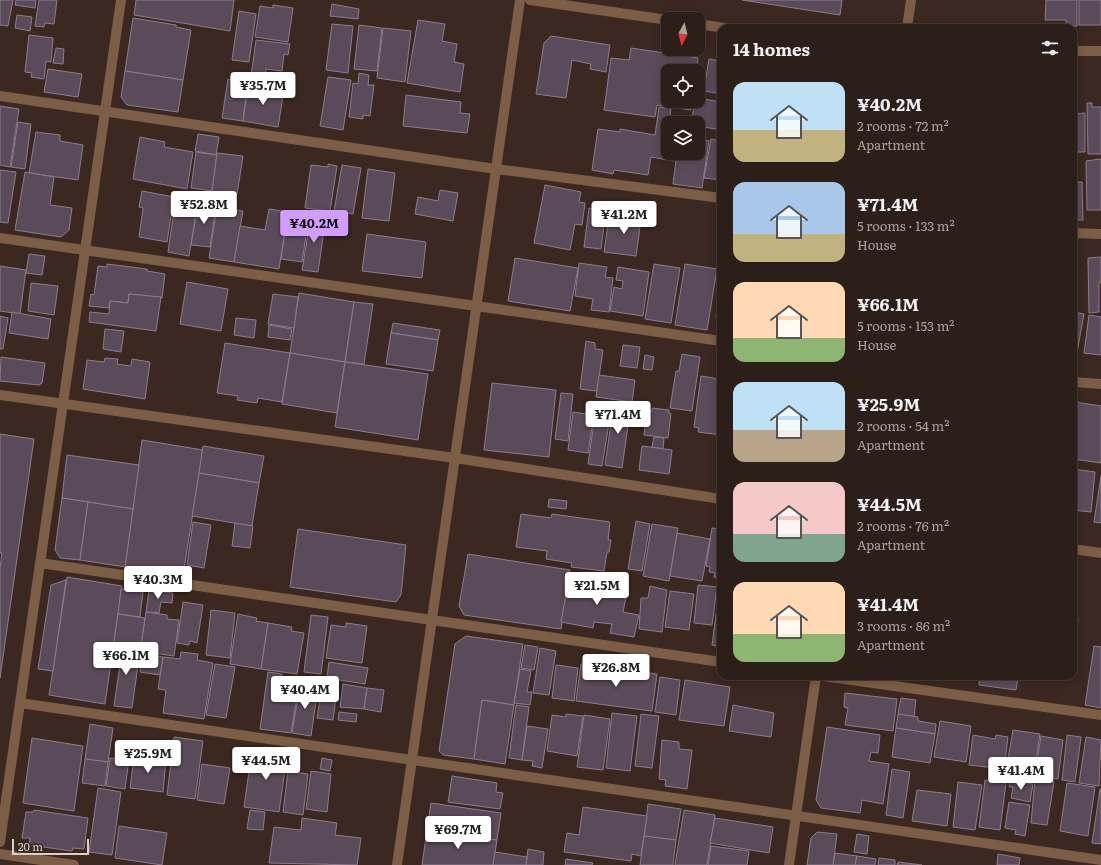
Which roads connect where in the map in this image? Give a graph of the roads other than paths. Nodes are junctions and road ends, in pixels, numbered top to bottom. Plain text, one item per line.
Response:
1 (121, 0) edge
2 (520, 0) edge
3 (530, 0) edge
4 (911, 0) edge
5 (661, 19) edge
6 (908, 24) edge
7 (705, 25) edge
8 (717, 27) edge
9 (1101, 51) edge
10 (1077, 52) edge
11 (0, 96) edge
12 (105, 111) junction
13 (496, 169) junction
14 (717, 197) edge
15 (1077, 232) edge
16 (1101, 234) edge
17 (0, 238) edge
18 (85, 250) junction
19 (476, 308) junction
20 (717, 340) edge
21 (1077, 382) edge
22 (1101, 384) edge
23 (0, 395) edge
24 (63, 404) junction
25 (455, 458) junction
26 (717, 498) edge
27 (1077, 550) edge
28 (1101, 553) edge
29 (40, 563) junction
30 (431, 621) junction
31 (717, 661) edge
32 (815, 680) edge
33 (852, 680) edge
34 (20, 703) junction
35 (1101, 715) edge
36 (412, 760) junction
37 (796, 816) junction
38 (0, 842) edge
39 (0, 854) edge
40 (1101, 860) edge
41 (74, 865) edge
42 (397, 865) edge
43 (789, 865) edge

1 - 12 street
2 - 13 street
3 - 5 street
4 - 6 street
7 - 8 street
9 - 10 street
11 - 12 street
12 - 13 street
12 - 18 street
13 - 14 street
13 - 19 street
15 - 16 street
17 - 18 street
18 - 19 street
18 - 24 street
19 - 20 street
19 - 25 street
21 - 22 street
23 - 24 street
24 - 25 street
24 - 29 street
25 - 26 street
25 - 30 street
27 - 28 street
29 - 30 street
29 - 34 street
30 - 31 street
30 - 36 street
32 - 37 street
33 - 35 street
34 - 36 street
34 - 38 street
36 - 37 street
36 - 42 street
37 - 40 street
37 - 43 street
39 - 41 street

